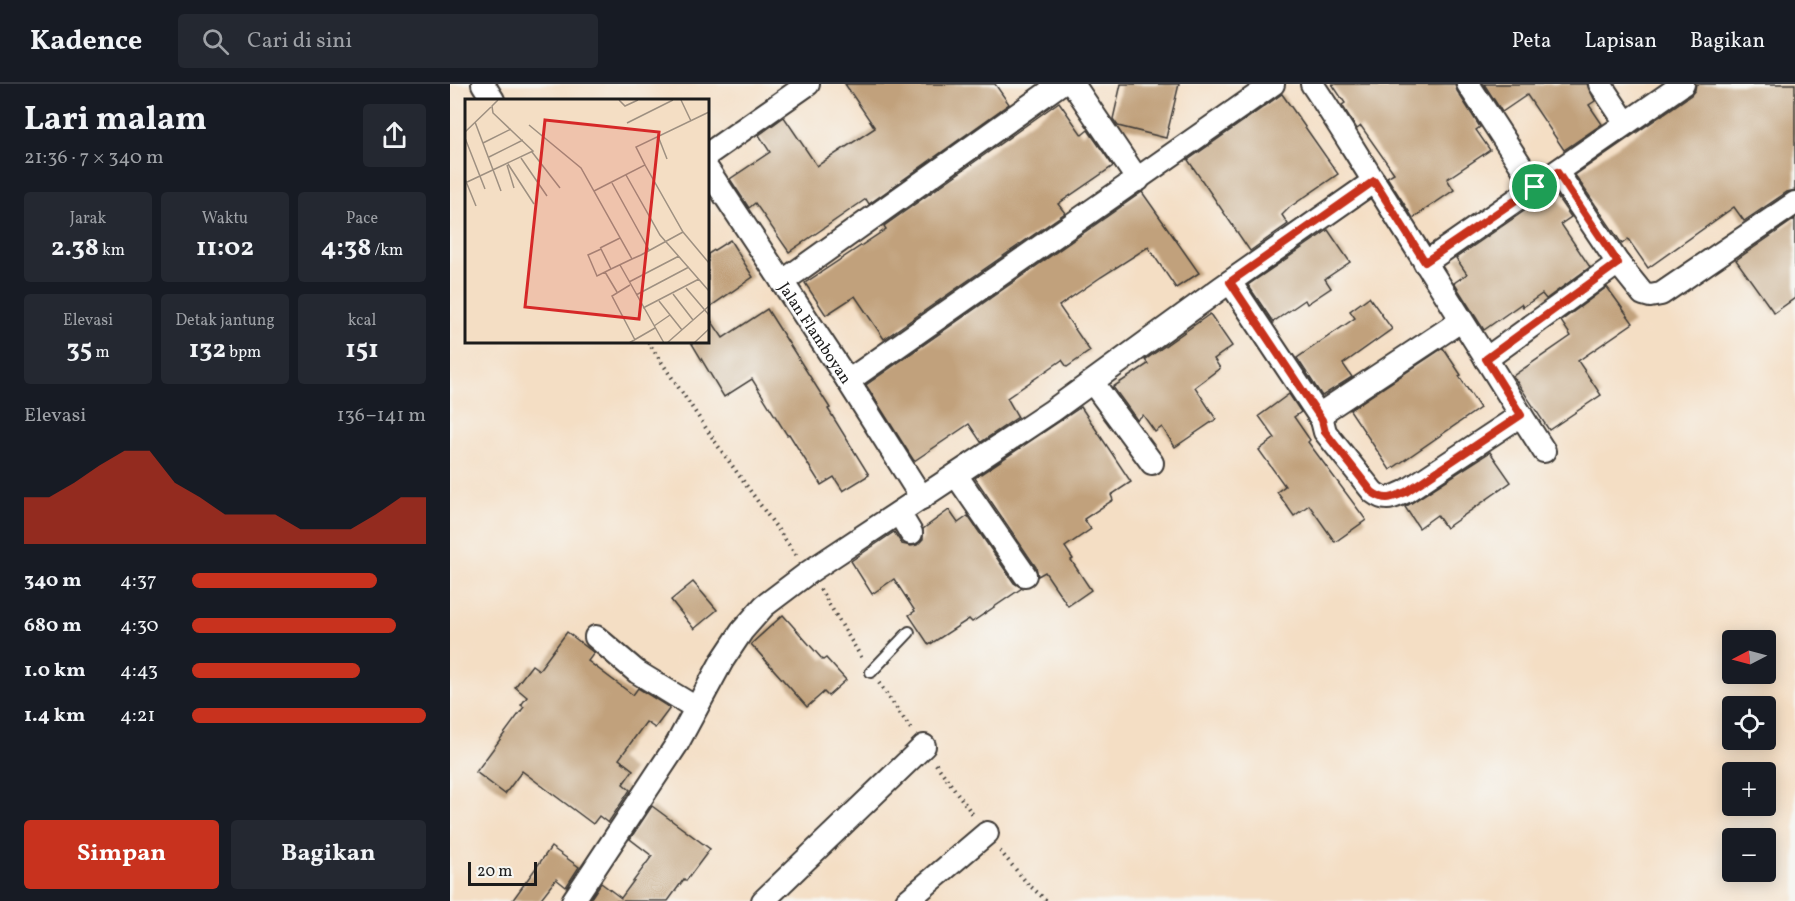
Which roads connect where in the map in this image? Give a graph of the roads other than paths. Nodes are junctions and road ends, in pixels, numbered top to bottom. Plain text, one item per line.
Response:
1 (808, 84) edge
2 (1060, 84) edge
3 (1073, 84) edge
4 (1273, 84) edge
5 (1312, 84) edge
6 (1468, 84) edge
7 (1600, 84) edge
8 (1683, 84) edge
9 (1626, 123) junction
10 (710, 153) edge
11 (1557, 172) junction
12 (710, 173) edge
13 (1138, 180) junction
14 (1374, 181) junction
15 (1535, 187) junction
16 (1795, 203) edge
17 (1425, 262) junction
18 (1618, 263) junction
19 (782, 282) junction
20 (1230, 282) junction
21 (1462, 320) junction
22 (1486, 359) junction
23 (848, 381) junction
24 (1093, 382) junction
25 (1521, 415) junction
26 (1322, 420) junction
27 (1544, 450) dead end
28 (1152, 462) dead end
29 (957, 475) junction
30 (922, 498) junction
31 (899, 513) junction
32 (911, 533) dead end
33 (1025, 575) dead end
34 (909, 632) dead end
35 (596, 637) dead end
36 (871, 672) road end
37 (696, 708) junction
38 (924, 746) road end
39 (987, 833) road end
40 (573, 901) edge
41 (763, 901) edge
42 (907, 901) edge

1 - 10 street
2 - 19 street
3 - 13 street
4 - 13 street
5 - 14 street
6 - 15 street
7 - 9 street
8 - 9 street
9 - 11 street
11 - 15 street
11 - 18 street
12 - 19 street, Jalan Flamboyan
13 - 23 street
14 - 17 street
14 - 20 street
15 - 17 street
16 - 18 street
17 - 21 street
18 - 22 street
19 - 23 street, Jalan Flamboyan
20 - 24 street
20 - 26 street
21 - 22 street
21 - 26 street
22 - 25 street
23 - 30 street, Jalan Flamboyan
24 - 28 street
24 - 29 street
25 - 26 street
25 - 27 street
29 - 30 street
29 - 33 street
30 - 31 street
31 - 32 street
31 - 37 street
34 - 36 lane
35 - 37 street
37 - 40 street
38 - 41 street
39 - 42 street

